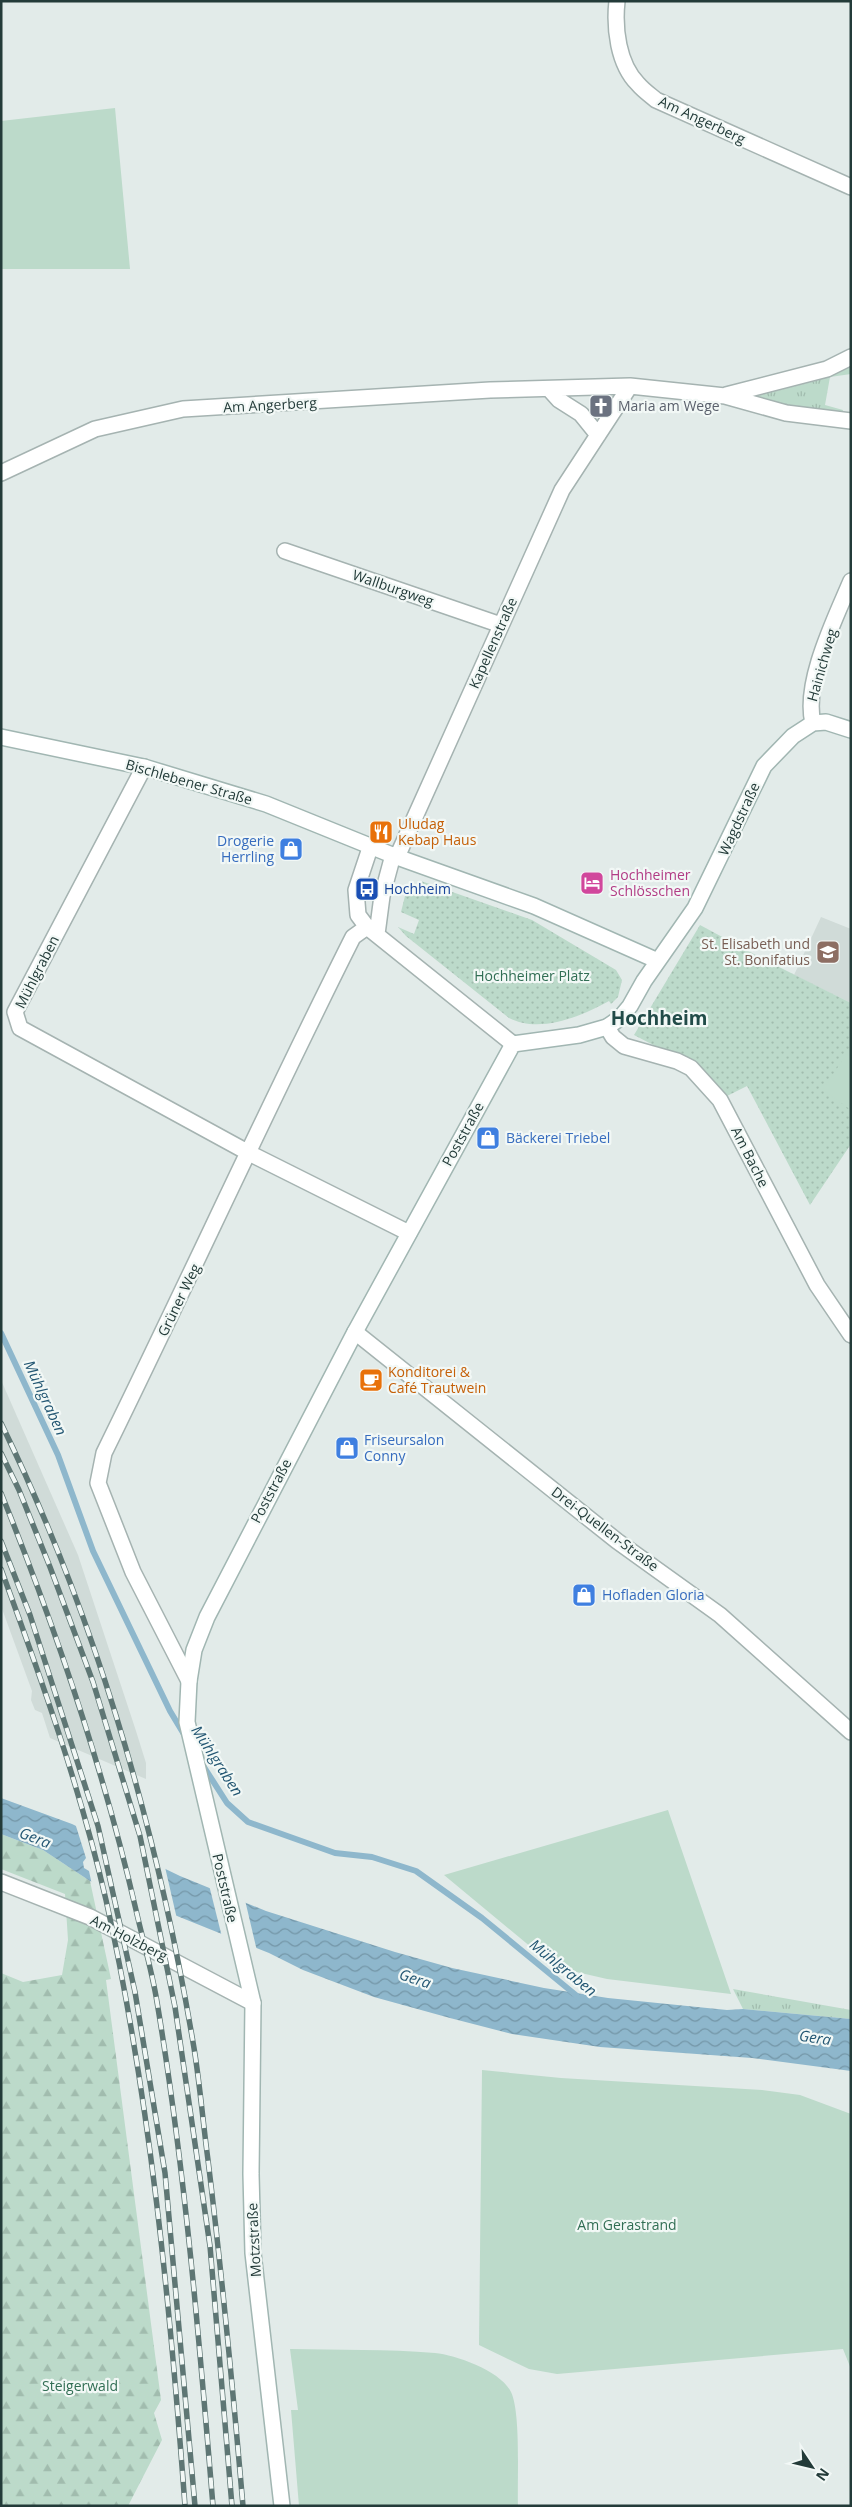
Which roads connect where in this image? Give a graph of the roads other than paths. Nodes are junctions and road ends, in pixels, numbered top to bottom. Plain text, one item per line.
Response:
1 (616, 1) edge
2 (851, 186) edge
3 (851, 357) edge
4 (630, 386) junction
5 (550, 390) junction
6 (725, 396) junction
7 (851, 421) edge
8 (598, 435) junction
9 (1, 473) edge
10 (285, 551) dead end
11 (851, 581) edge
12 (501, 625) junction
13 (813, 723) junction
14 (851, 730) edge
15 (1, 737) edge
16 (144, 767) junction
17 (371, 845) junction
18 (395, 856) junction
19 (372, 931) junction
20 (658, 961) junction
21 (607, 1027) junction
22 (513, 1044) junction
23 (249, 1153) junction
24 (409, 1233) junction
25 (355, 1332) junction
26 (851, 1335) edge
27 (188, 1681) junction
28 (851, 1732) edge
29 (1, 1882) edge
30 (245, 1974) joint
31 (253, 2003) junction
32 (282, 2506) edge

1 - 2 street, Am Angerberg
3 - 6 street, Am Angerberg
4 - 5 street, Am Angerberg
4 - 6 street, Am Angerberg
4 - 8 street, Kapellenstraße
5 - 8 street
5 - 9 street, Am Angerberg
6 - 7 street, Am Angerberg
8 - 12 street, Kapellenstraße
10 - 12 street, Wallburgweg
11 - 13 street, Hainichweg
12 - 18 street, Kapellenstraße
13 - 14 street
13 - 20 street, Wagdstraße
15 - 16 street, Bischlebener Straße
16 - 17 street, Bischlebener Straße
16 - 23 street, Mühlgraben
17 - 18 street
17 - 19 street
18 - 19 street
18 - 20 street
19 - 22 street
19 - 23 street, Grüner Weg
20 - 21 street
21 - 22 street
21 - 26 street, Am Bache
22 - 24 street, Poststraße
23 - 24 street, Mühlgraben
23 - 27 street, Grüner Weg
24 - 25 street, Poststraße
25 - 27 street, Poststraße
25 - 28 street, Drei-Quellen-Straße
27 - 30 street, Poststraße
29 - 31 street, Am Holzberg
30 - 31 street, Motzstraße
31 - 32 street, Motzstraße

